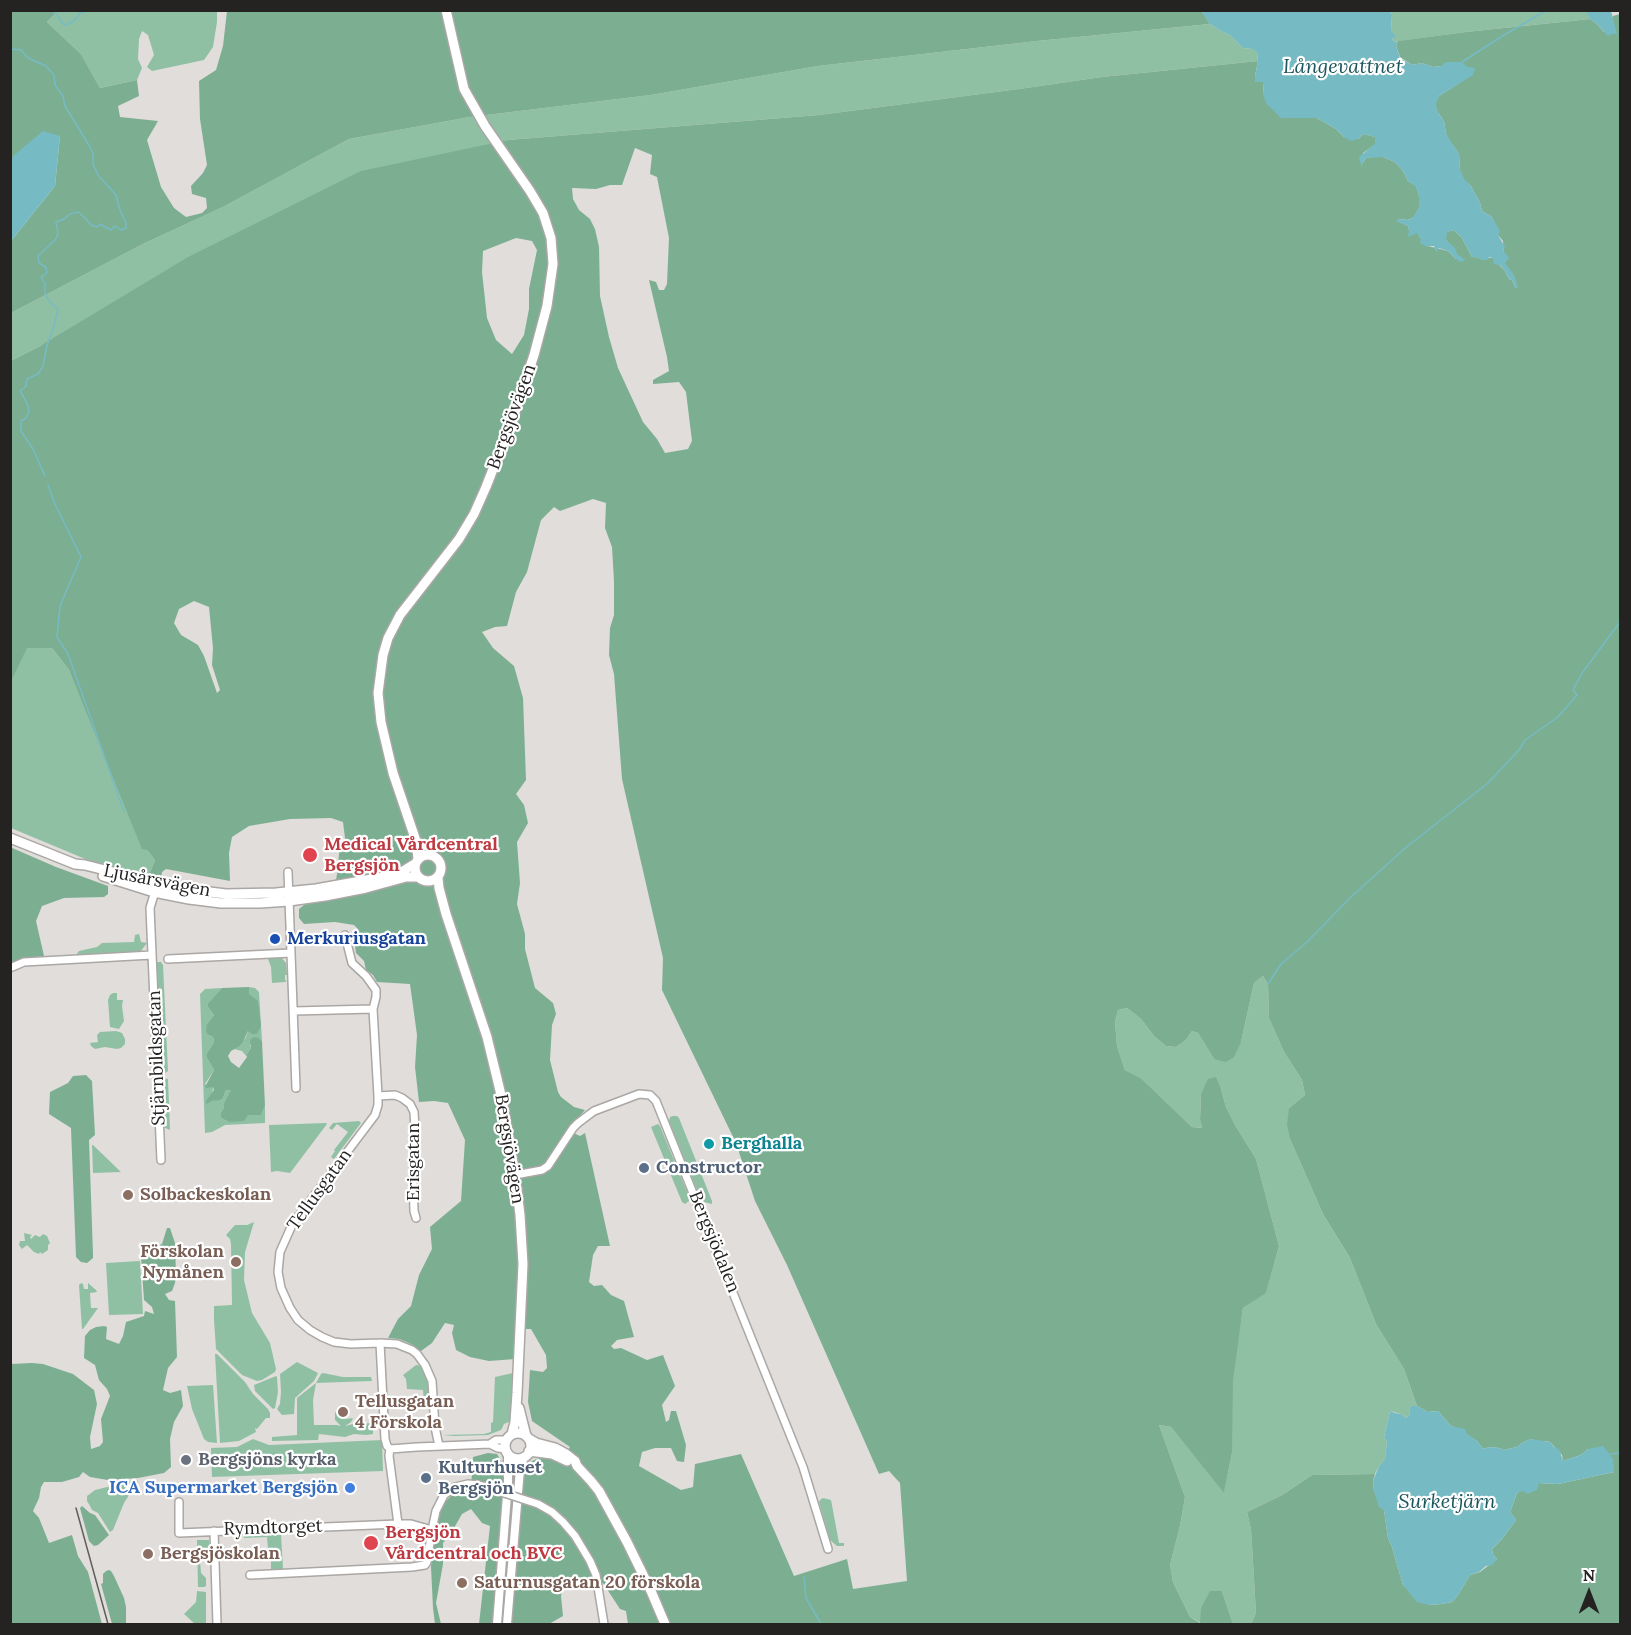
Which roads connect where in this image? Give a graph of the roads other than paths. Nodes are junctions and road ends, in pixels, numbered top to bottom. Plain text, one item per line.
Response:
1 (446, 10) edge
2 (408, 816) junction
3 (10, 838) edge
4 (432, 855) junction
5 (417, 861) junction
6 (288, 872) dead end
7 (438, 878) junction
8 (421, 879) junction
9 (156, 888) junction
10 (289, 897) junction
11 (446, 914) junction
12 (345, 935) dead end
13 (291, 953) junction
14 (152, 955) junction
15 (168, 959) dead end
16 (10, 968) edge
17 (373, 1009) junction
18 (294, 1011) junction
19 (296, 1088) dead end
20 (378, 1096) junction
21 (161, 1160) dead end
22 (515, 1175) junction
23 (416, 1218) dead end
24 (380, 1343) junction
25 (517, 1393) junction
26 (527, 1438) junction
27 (508, 1444) junction
28 (439, 1446) junction
29 (390, 1449) junction
30 (526, 1454) junction
31 (578, 1466) junction
32 (179, 1502) dead end
33 (398, 1524) junction
34 (432, 1530) junction
35 (214, 1531) junction
36 (828, 1549) dead end
37 (250, 1575) dead end
38 (217, 1624) edge
39 (496, 1624) edge
40 (507, 1624) edge
41 (604, 1624) edge
42 (665, 1624) edge

1 - 2 main road, Bergsjövägen
2 - 4 main road, Bergsjövägen
2 - 5 main road, Bergsjövägen
3 - 9 main road, Ljusårsvägen
4 - 5 main road
4 - 7 main road, Bergsjövägen
5 - 8 main road, Bergsjövägen
5 - 10 main road, Ljusårsvägen
6 - 10 street
7 - 8 main road
7 - 11 main road, Bergsjövägen
8 - 10 main road, Ljusårsvägen
8 - 11 main road, Bergsjövägen
9 - 10 main road, Ljusårsvägen
9 - 14 street, Stjärnbildsgatan
10 - 13 street
11 - 22 main road, Bergsjövägen
12 - 17 street
13 - 15 street
13 - 18 street
14 - 16 street
14 - 21 street, Stjärnbildsgatan
17 - 18 street
17 - 20 street, Tellusgatan
18 - 19 street
20 - 23 street, Erisgatan
20 - 24 street, Tellusgatan
22 - 25 main road, Bergsjövägen
22 - 36 street, Bergsjödalen
24 - 28 street, Tellusgatan
24 - 29 street
25 - 26 main road, Bergsjövägen
25 - 27 main road, Bergsjövägen
26 - 27 main road
26 - 30 main road, Bergsjövägen
26 - 31 main road
27 - 28 street
27 - 30 main road
27 - 39 street, Bergsjövägen
28 - 29 street
29 - 33 street
30 - 31 main road
30 - 40 street, Bergsjövägen
31 - 42 main road
32 - 35 street, Rymdtorget
33 - 34 street, Rymdtorget
33 - 35 street, Rymdtorget
34 - 37 street
34 - 41 street, bridge
35 - 38 street

